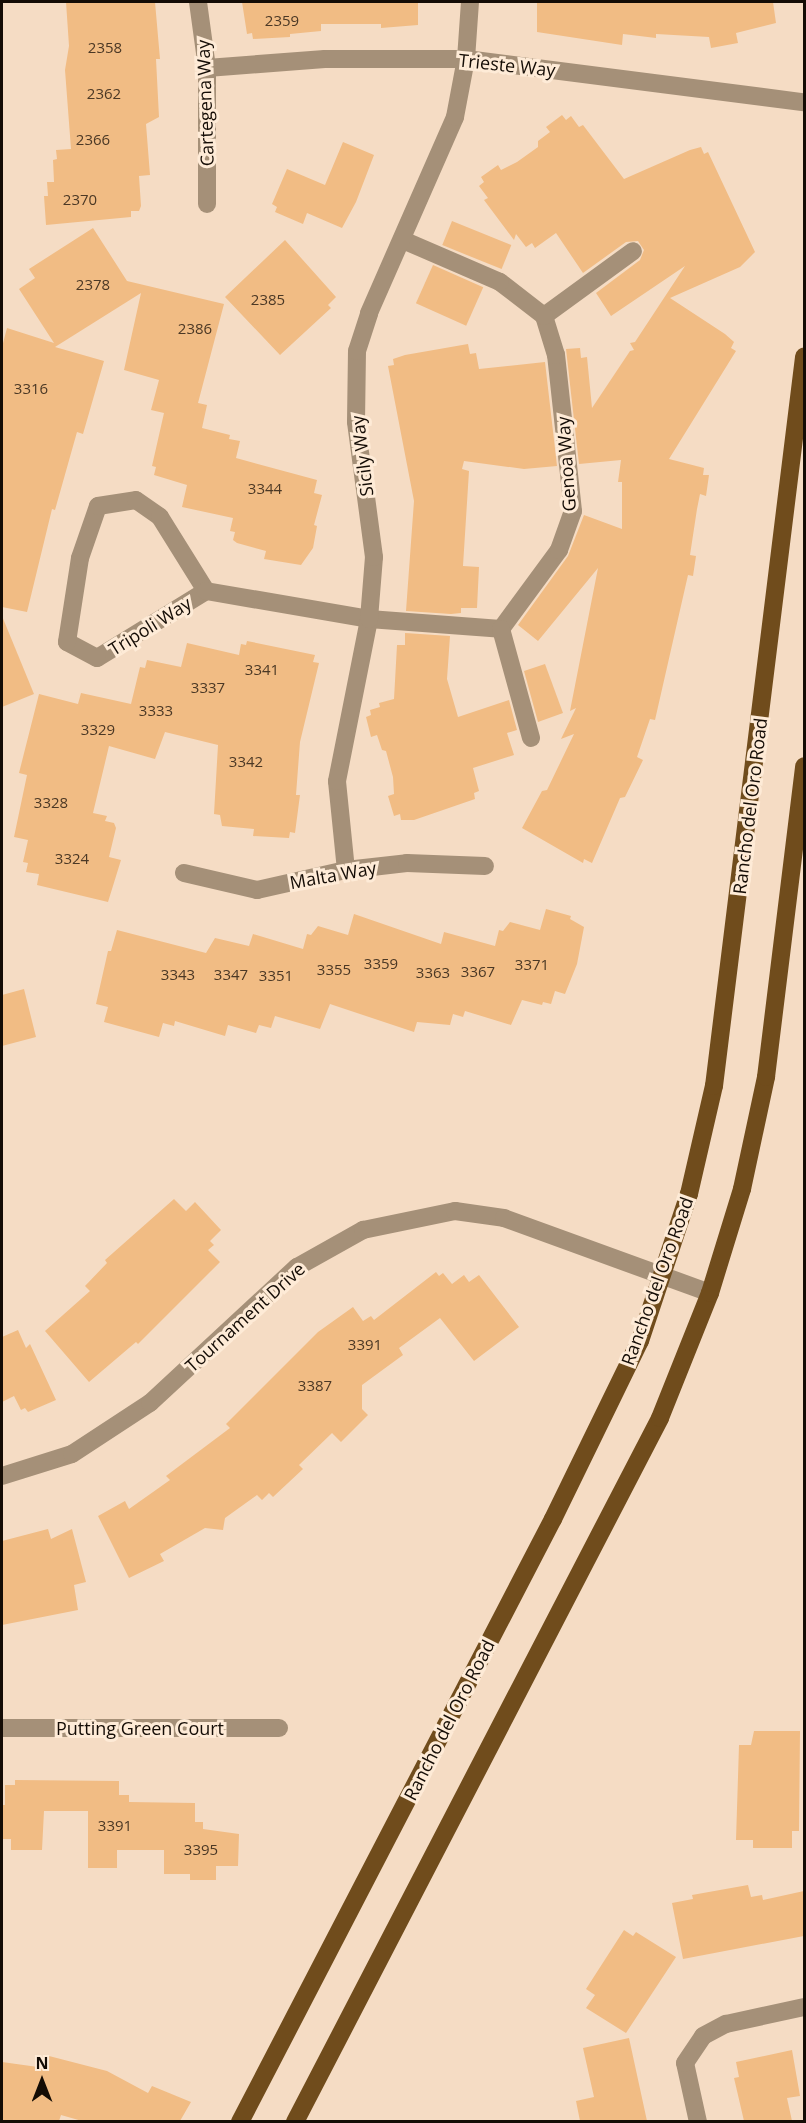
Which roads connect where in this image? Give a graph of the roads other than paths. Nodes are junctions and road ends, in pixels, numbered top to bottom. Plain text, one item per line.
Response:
1 (198, 2) edge
2 (470, 2) edge
3 (466, 59) junction
4 (207, 68) junction
5 (804, 102) edge
6 (207, 204) dead end
7 (403, 240) junction
8 (633, 251) dead end
9 (544, 316) junction
10 (804, 357) edge
11 (206, 591) junction
12 (369, 619) junction
13 (501, 629) junction
14 (531, 738) dead end
15 (804, 766) edge
16 (485, 866) dead end
17 (346, 870) junction
18 (184, 873) dead end
19 (662, 1276) junction
20 (710, 1293) junction
21 (2, 1476) edge
22 (2, 1728) edge
23 (279, 1728) dead end
24 (804, 2007) edge
25 (240, 2121) edge
26 (296, 2121) edge
27 (698, 2121) edge

1 - 4 street, Cartegena Way
2 - 3 street, Sicily Way
3 - 4 street, Trieste Way
3 - 5 street, Trieste Way
3 - 7 street, Sicily Way
4 - 6 street, Cartegena Way
7 - 9 street
7 - 12 street, Sicily Way
8 - 9 street
9 - 13 street, Genoa Way
10 - 19 main road, Rancho del Oro Road
11 - 11 street, Tripoli Way
11 - 12 street, Tripoli Way
12 - 13 street
12 - 17 street, Sicily Way
13 - 14 street
15 - 20 main road
16 - 17 street, Malta Way
17 - 18 street, Malta Way
19 - 20 street, Tournament Drive
19 - 21 street, Tournament Drive
19 - 25 main road, Rancho del Oro Road
20 - 26 main road
22 - 23 street, Putting Green Court
24 - 27 street

